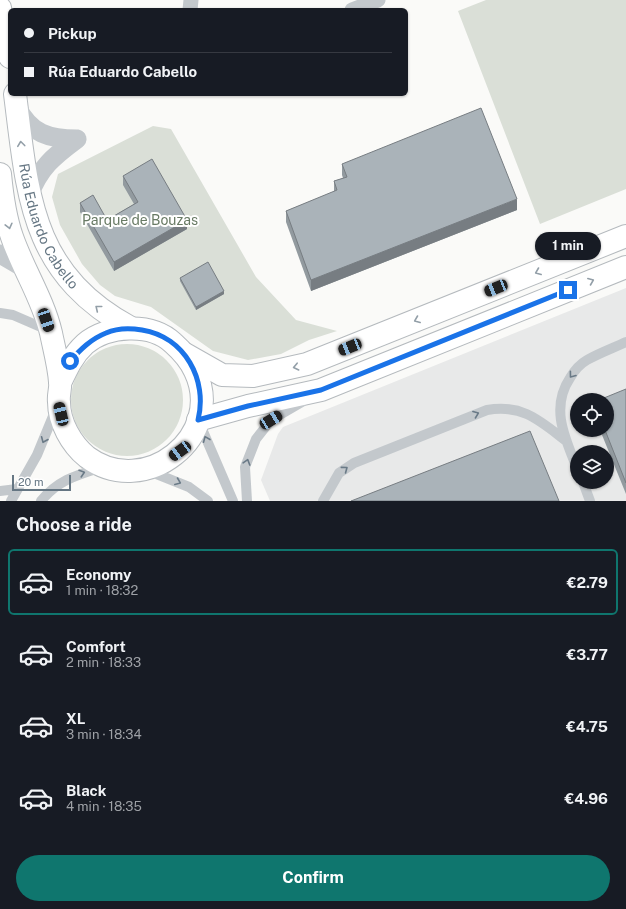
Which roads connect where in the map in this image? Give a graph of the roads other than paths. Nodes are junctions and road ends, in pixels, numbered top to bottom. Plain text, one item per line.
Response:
1 (378, 0) edge
2 (0, 8) edge
3 (357, 8) edge
4 (8, 47) edge
5 (16, 101) edge
6 (0, 174) edge
7 (29, 196) junction
8 (626, 236) edge
9 (0, 254) edge
10 (626, 267) edge
11 (24, 268) junction
12 (0, 313) edge
13 (131, 328) junction
14 (50, 331) junction
15 (626, 342) edge
16 (185, 354) junction
17 (321, 390) junction
18 (60, 393) junction
19 (198, 420) junction
20 (566, 440) junction
21 (570, 450) edge
22 (104, 466) junction
23 (146, 469) junction
24 (17, 489) junction
25 (586, 489) edge
26 (0, 490) edge
27 (11, 501) edge
28 (41, 501) edge
29 (208, 501) edge
30 (233, 501) edge
31 (247, 501) edge
32 (323, 501) edge
33 (590, 501) edge

1 - 3 street
2 - 4 main road
7 -> 5 main road, Rúa Eduardo Cabello
5 - 7 street
6 -> 11 main road, Rúa Eduardo Cabello
13 -> 7 main road, Rúa Eduardo Cabello
8 -> 16 main road
9 - 11 street
17 -> 10 main road
11 - 14 main road, Rúa Eduardo Cabello
12 - 14 lane
13 - 16 main road
13 - 18 main road
14 - 18 main road, Rúa Eduardo Cabello
15 -> 20 lane
16 - 19 main road
17 - 19 main road
31 -> 17 lane
18 - 22 main road
18 -> 24 lane
19 - 23 main road
30 -> 19 lane
20 - 21 lane
32 -> 20 lane
22 - 23 main road
28 -> 22 lane
23 -> 29 lane
24 - 26 lane
24 - 27 lane
25 - 33 lane

